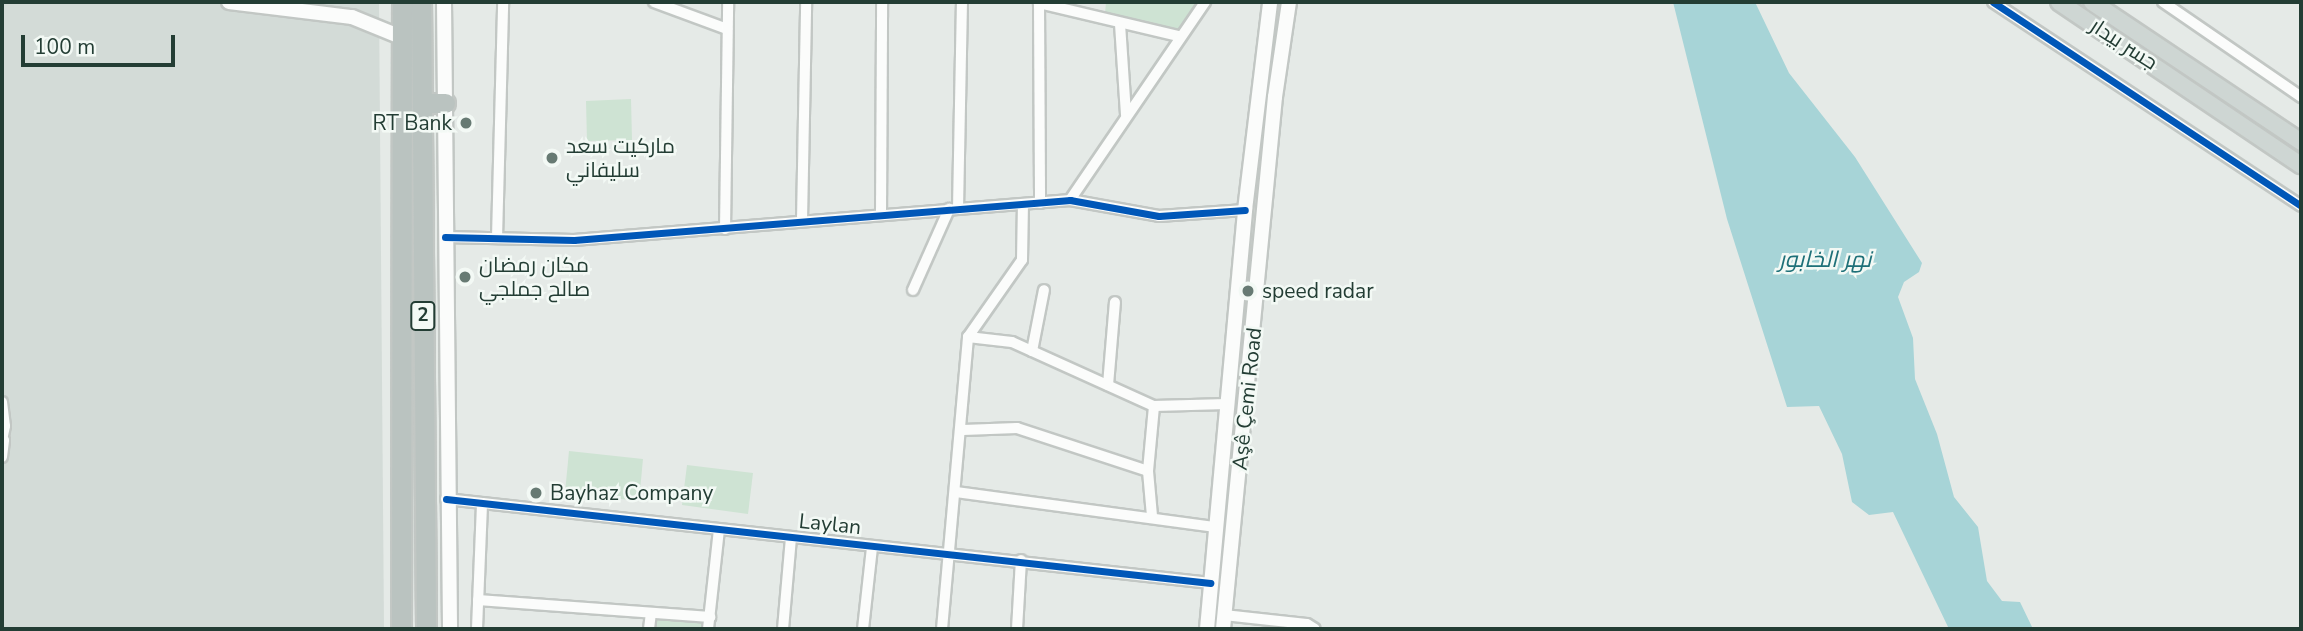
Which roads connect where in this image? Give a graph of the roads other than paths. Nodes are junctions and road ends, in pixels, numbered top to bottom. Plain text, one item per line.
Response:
1 (229, 2) edge
2 (402, 2) edge
3 (421, 2) edge
4 (444, 2) edge
5 (503, 2) edge
6 (654, 2) edge
7 (728, 2) edge
8 (806, 2) edge
9 (882, 2) edge
10 (962, 2) edge
11 (1205, 2) edge
12 (1270, 2) edge
13 (1289, 2) edge
14 (1993, 2) edge
15 (2059, 2) edge
16 (2092, 2) edge
17 (2163, 2) edge
18 (1039, 3) edge
19 (1120, 24) junction
20 (727, 29) junction
21 (1179, 36) junction
22 (401, 37) junction
23 (2301, 97) edge
24 (422, 103) junction
25 (445, 103) junction
26 (1126, 115) junction
27 (2301, 142) edge
28 (2301, 165) edge
29 (1070, 200) junction
30 (1040, 203) junction
31 (1023, 204) junction
32 (2301, 206) edge
33 (954, 209) junction
34 (1245, 210) junction
35 (881, 215) junction
36 (802, 220) junction
37 (725, 229) junction
38 (445, 237) junction
39 (497, 238) junction
40 (913, 290) dead end
41 (1044, 290) dead end
42 (1115, 302) dead end
43 (968, 337) junction
44 (1032, 351) junction
45 (1108, 385) junction
46 (2, 402) edge
47 (1227, 404) junction
48 (1154, 406) junction
49 (963, 429) junction
50 (3, 440) edge
51 (2, 457) edge
52 (1147, 471) junction
53 (956, 492) junction
54 (446, 499) junction
55 (482, 503) junction
56 (1152, 516) junction
57 (1216, 527) junction
58 (719, 530) junction
59 (790, 538) junction
60 (872, 547) junction
61 (950, 552) junction
62 (1021, 560) junction
63 (1210, 583) junction
64 (478, 600) junction
65 (651, 613) junction
66 (1223, 622) edge
67 (709, 623) edge
68 (1310, 627) edge
69 (401, 629) edge
70 (426, 629) edge
71 (450, 629) edge
72 (477, 629) edge
73 (649, 629) edge
74 (783, 629) edge
75 (863, 629) edge
76 (942, 629) edge
77 (1017, 629) edge
78 (1207, 629) edge

1 - 22 main road
2 - 22 highway, 2
3 - 24 highway, 2
4 - 25 main road
5 - 39 street
6 - 20 street
7 - 20 street
8 - 36 street
9 - 35 street
10 - 33 street
11 - 21 street
12 - 34 main road, Aşê Çemi Road
13 - 66 main road, Aşê Çemi Road
14 - 32 street
15 - 28 main road, جسر بيدار
16 - 27 main road, جسر بيدار
17 - 23 street
18 - 19 street
18 - 30 street
19 - 21 street
19 - 26 street
20 - 37 street
21 - 26 street
22 - 69 highway, 2
24 - 25 highway
24 - 70 highway, 2
25 - 38 main road
26 - 29 street
29 - 30 street
29 - 34 street
30 - 31 street
31 - 33 street
31 - 43 street
33 - 35 street
33 - 40 street
34 - 47 main road, Aşê Çemi Road
35 - 36 street
36 - 37 street
37 - 39 street
38 - 39 street
38 - 54 main road
41 - 44 street
42 - 45 street
43 - 44 street
43 - 49 street
44 - 45 street
45 - 48 street
46 - 50 street
47 - 48 street
47 - 57 main road, Aşê Çemi Road
48 - 52 street
49 - 52 street
49 - 53 street
50 - 51 street
52 - 56 street
53 - 56 street
53 - 61 street
54 - 55 street, Laylan
54 - 71 main road
55 - 58 street, Laylan
55 - 64 street
56 - 57 street
57 - 63 main road, Aşê Çemi Road
58 - 59 street, Laylan
58 - 67 street
59 - 60 street, Laylan
59 - 74 street
60 - 61 street, Laylan
60 - 75 street
61 - 62 street, Laylan
61 - 76 street
62 - 63 street, Laylan
62 - 77 street
63 - 78 main road, Aşê Çemi Road
64 - 65 street
64 - 72 street
65 - 67 street
65 - 73 street
66 - 68 street

